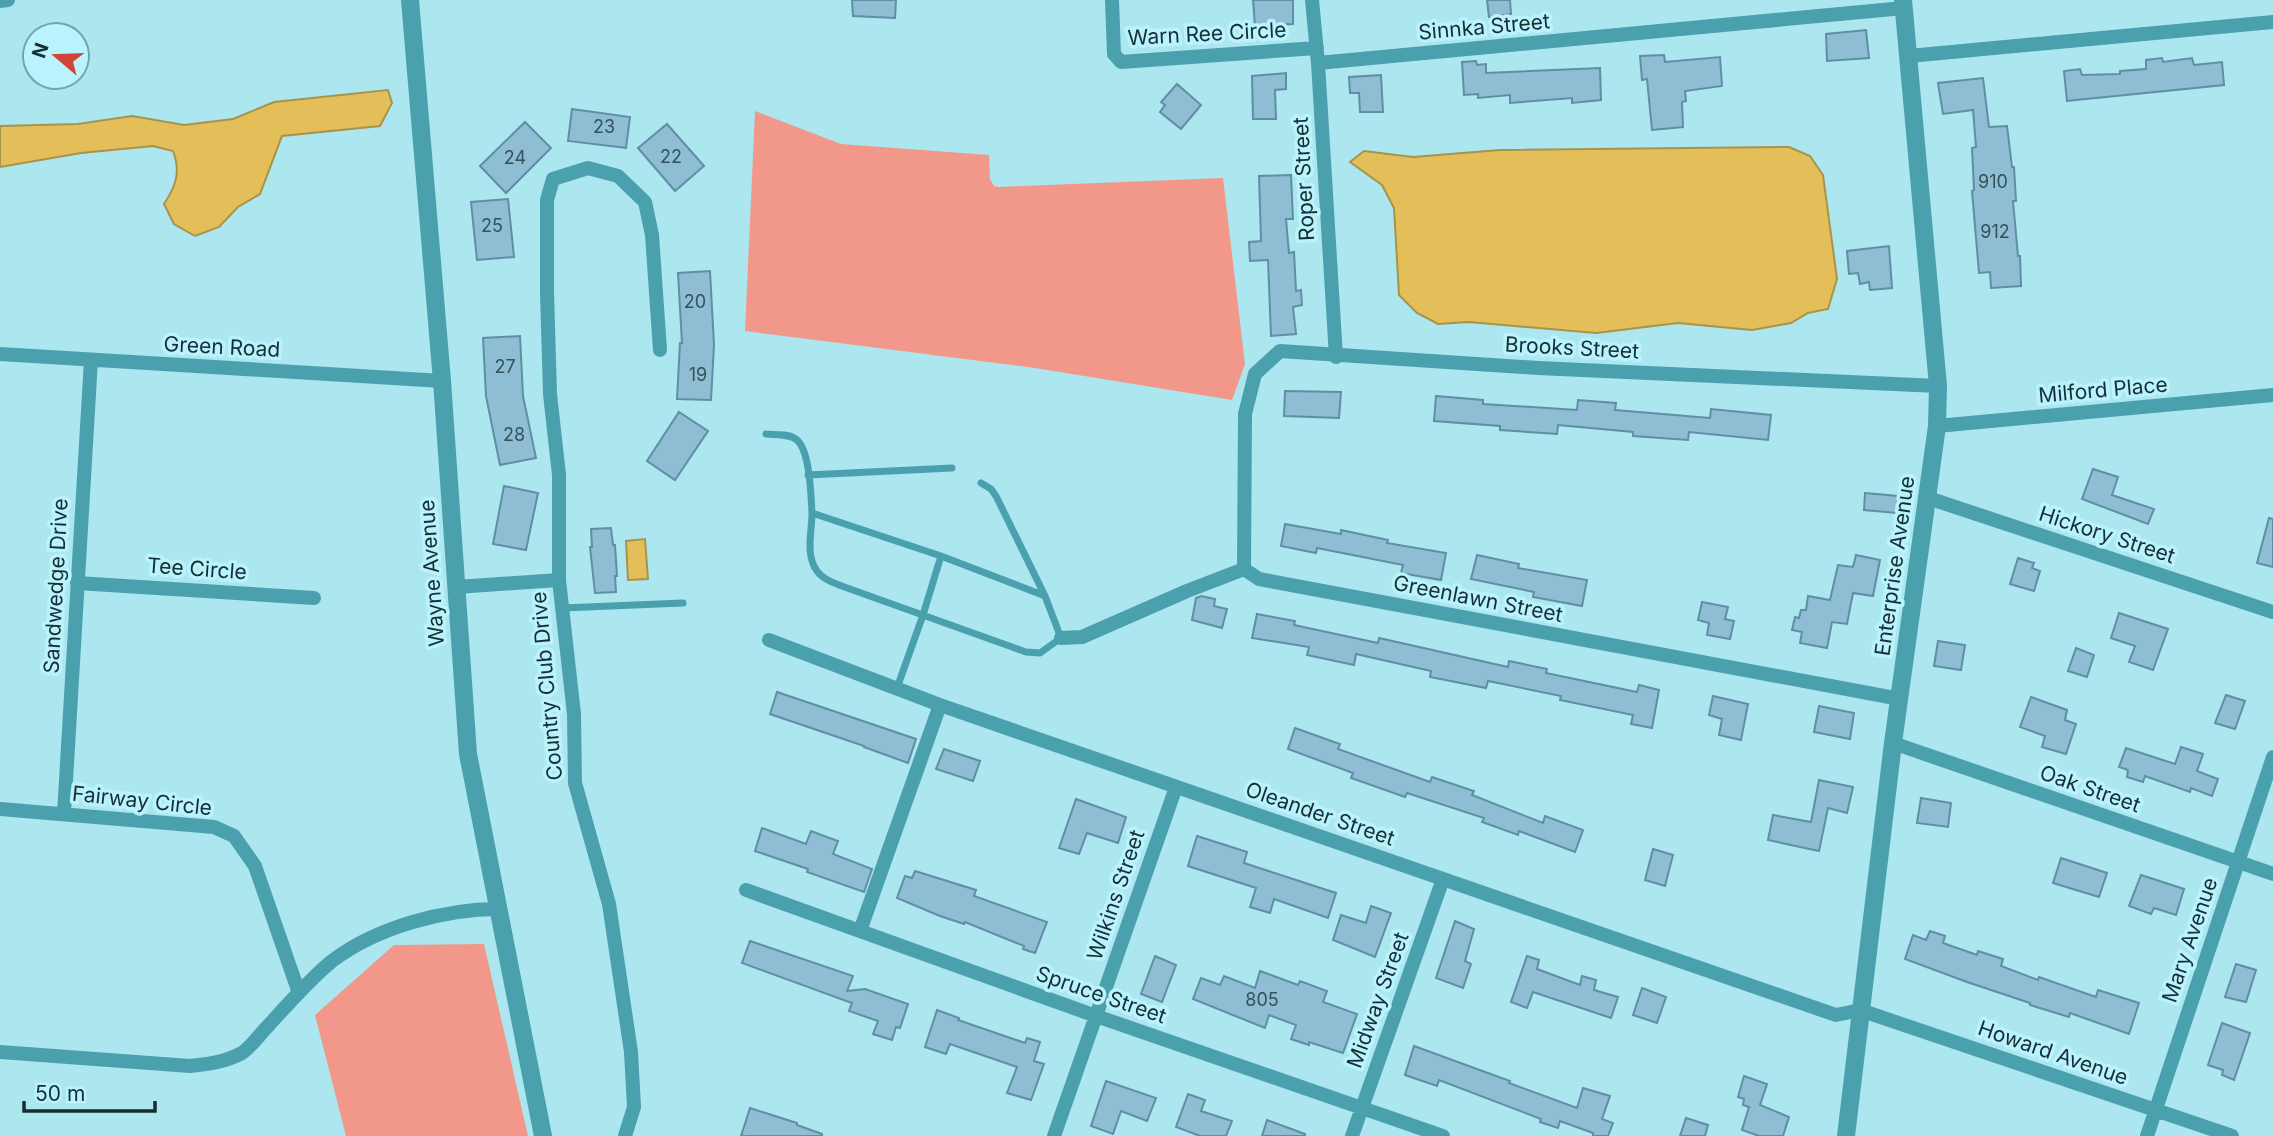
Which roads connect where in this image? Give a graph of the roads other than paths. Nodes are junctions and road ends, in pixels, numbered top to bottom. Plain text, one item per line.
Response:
1 (8, 0) edge
2 (410, 0) edge
3 (1112, 0) edge
4 (1312, 0) edge
5 (0, 1) edge
6 (1903, 4) edge
7 (2273, 22) edge
8 (1317, 56) junction
9 (1909, 56) junction
10 (660, 350) dead end
11 (0, 354) edge
12 (1336, 357) junction
13 (91, 360) junction
14 (442, 381) junction
15 (1938, 386) junction
16 (2273, 395) edge
17 (1937, 426) junction
18 (765, 434) dead end
19 (952, 468) dead end
20 (808, 475) junction
21 (981, 484) dead end
22 (1928, 498) junction
23 (812, 513) junction
24 (941, 556) junction
25 (1244, 569) junction
26 (559, 580) junction
27 (77, 583) junction
28 (456, 587) junction
29 (1045, 596) junction
30 (314, 598) dead end
31 (683, 603) dead end
32 (562, 608) junction
33 (2273, 612) edge
34 (923, 615) junction
35 (1061, 638) junction
36 (769, 640) dead end
37 (897, 689) junction
38 (1900, 699) junction
39 (940, 705) junction
40 (1893, 743) junction
41 (2273, 757) edge
42 (1176, 787) junction
43 (0, 809) edge
44 (64, 814) junction
45 (2238, 862) junction
46 (2273, 874) edge
47 (1443, 879) junction
48 (746, 890) dead end
49 (499, 909) junction
50 (860, 932) junction
51 (299, 993) junction
52 (1860, 1010) junction
53 (1096, 1017) junction
54 (0, 1052) edge
55 (1362, 1108) junction
56 (2155, 1110) junction
57 (543, 1136) edge
58 (625, 1136) edge
59 (1054, 1136) edge
60 (1352, 1136) edge
61 (1443, 1136) edge
62 (1846, 1136) edge
63 (2147, 1136) edge
64 (2232, 1136) edge

1 - 5 street
2 - 14 street, Wayne Avenue
3 - 8 street, Warn Ree Circle
4 - 8 street, Roper Street
6 - 8 street, Sinnka Street
6 - 9 street, Enterprise Avenue
7 - 9 street
8 - 12 street, Roper Street
9 - 15 street, Enterprise Avenue
10 - 26 street
11 - 13 street, Green Road
12 - 15 street, Brooks Street
12 - 25 street, Brooks Street
13 - 14 street, Green Road
13 - 27 street, Sandwedge Drive
14 - 28 street, Wayne Avenue
15 - 17 street, Enterprise Avenue
16 - 17 street, Milford Place
17 - 22 street, Enterprise Avenue
18 - 20 lane
19 - 20 lane
20 - 23 lane
21 - 29 lane
22 - 33 street, Hickory Street
22 - 38 street, Enterprise Avenue
23 - 24 lane
23 - 34 lane
24 - 29 lane
24 - 34 lane
25 - 35 street
25 - 38 street, Greenlawn Street
26 - 28 street, Country Club Drive
26 - 32 street, Country Club Drive
27 - 30 street, Tee Circle
27 - 44 street, Sandwedge Drive
28 - 49 street, Wayne Avenue
29 - 35 lane
31 - 32 lane
32 - 58 street, Country Club Drive
34 - 35 lane
34 - 37 lane
36 - 37 street, Oleander Street
37 - 39 street, Oleander Street
38 - 40 street, Enterprise Avenue
39 - 42 street, Oleander Street
39 - 50 street
40 - 45 street, Oak Street
40 - 52 street, Enterprise Avenue
41 - 45 street, Mary Avenue
42 - 47 street, Oleander Street
42 - 53 street, Wilkins Street
43 - 44 street, Fairway Circle
44 - 51 street, Fairway Circle
45 - 46 street, Oak Street
45 - 56 street, Mary Avenue
47 - 52 street, Oleander Street
47 - 55 street, Midway Street
48 - 50 street, Spruce Street
49 - 51 street
49 - 57 street, Wayne Avenue
50 - 53 street, Spruce Street
51 - 54 street
52 - 56 street, Howard Avenue
52 - 62 street, Enterprise Avenue
53 - 55 street, Spruce Street
53 - 59 street, Wilkins Street
55 - 60 street, Midway Street
55 - 61 street, Spruce Street
56 - 63 street, Mary Avenue
56 - 64 street, Howard Avenue

